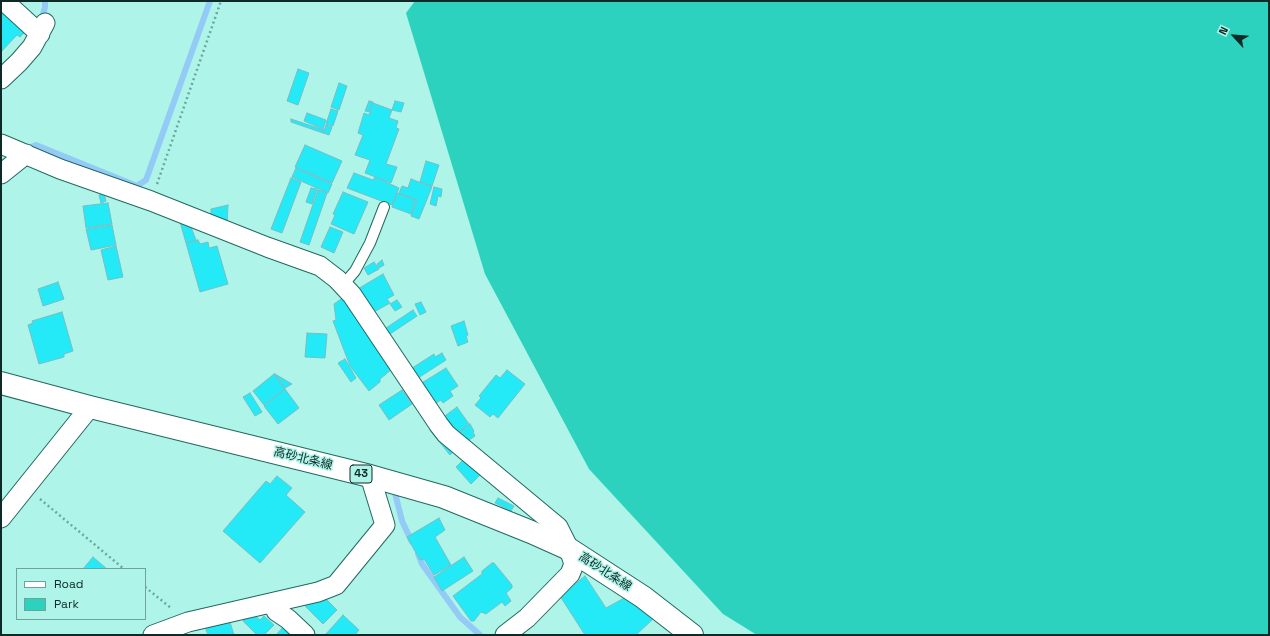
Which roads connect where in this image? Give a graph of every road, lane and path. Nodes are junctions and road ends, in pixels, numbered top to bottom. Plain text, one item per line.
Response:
1 (4, 1) edge
2 (221, 1) edge
3 (1, 79) edge
4 (13, 149) edge
5 (1, 174) edge
6 (151, 201) junction
7 (384, 208) dead end
8 (343, 285) junction
9 (1, 383) edge
10 (90, 407) junction
11 (370, 476) junction
12 (26, 487) junction
13 (1, 518) edge
14 (569, 549) junction
15 (123, 568) edge
16 (146, 587) edge
17 (276, 611) dead end
18 (191, 629) edge
19 (153, 635) edge
20 (305, 635) edge
21 (505, 635) edge
22 (692, 635) edge

1 - 3 street
2 - 6 path
4 - 5 street
4 - 6 street
6 - 8 street
7 - 8 lane
8 - 14 street
9 - 10 main road, 高砂北条線 / 43
10 - 11 main road, 高砂北条線 / 43
10 - 12 street
11 - 14 main road, 高砂北条線 / 43
11 - 18 street
12 - 13 street
12 - 15 path
14 - 21 street
14 - 22 main road, 高砂北条線 / 43
16 - 18 path
17 - 20 street
18 - 19 street

